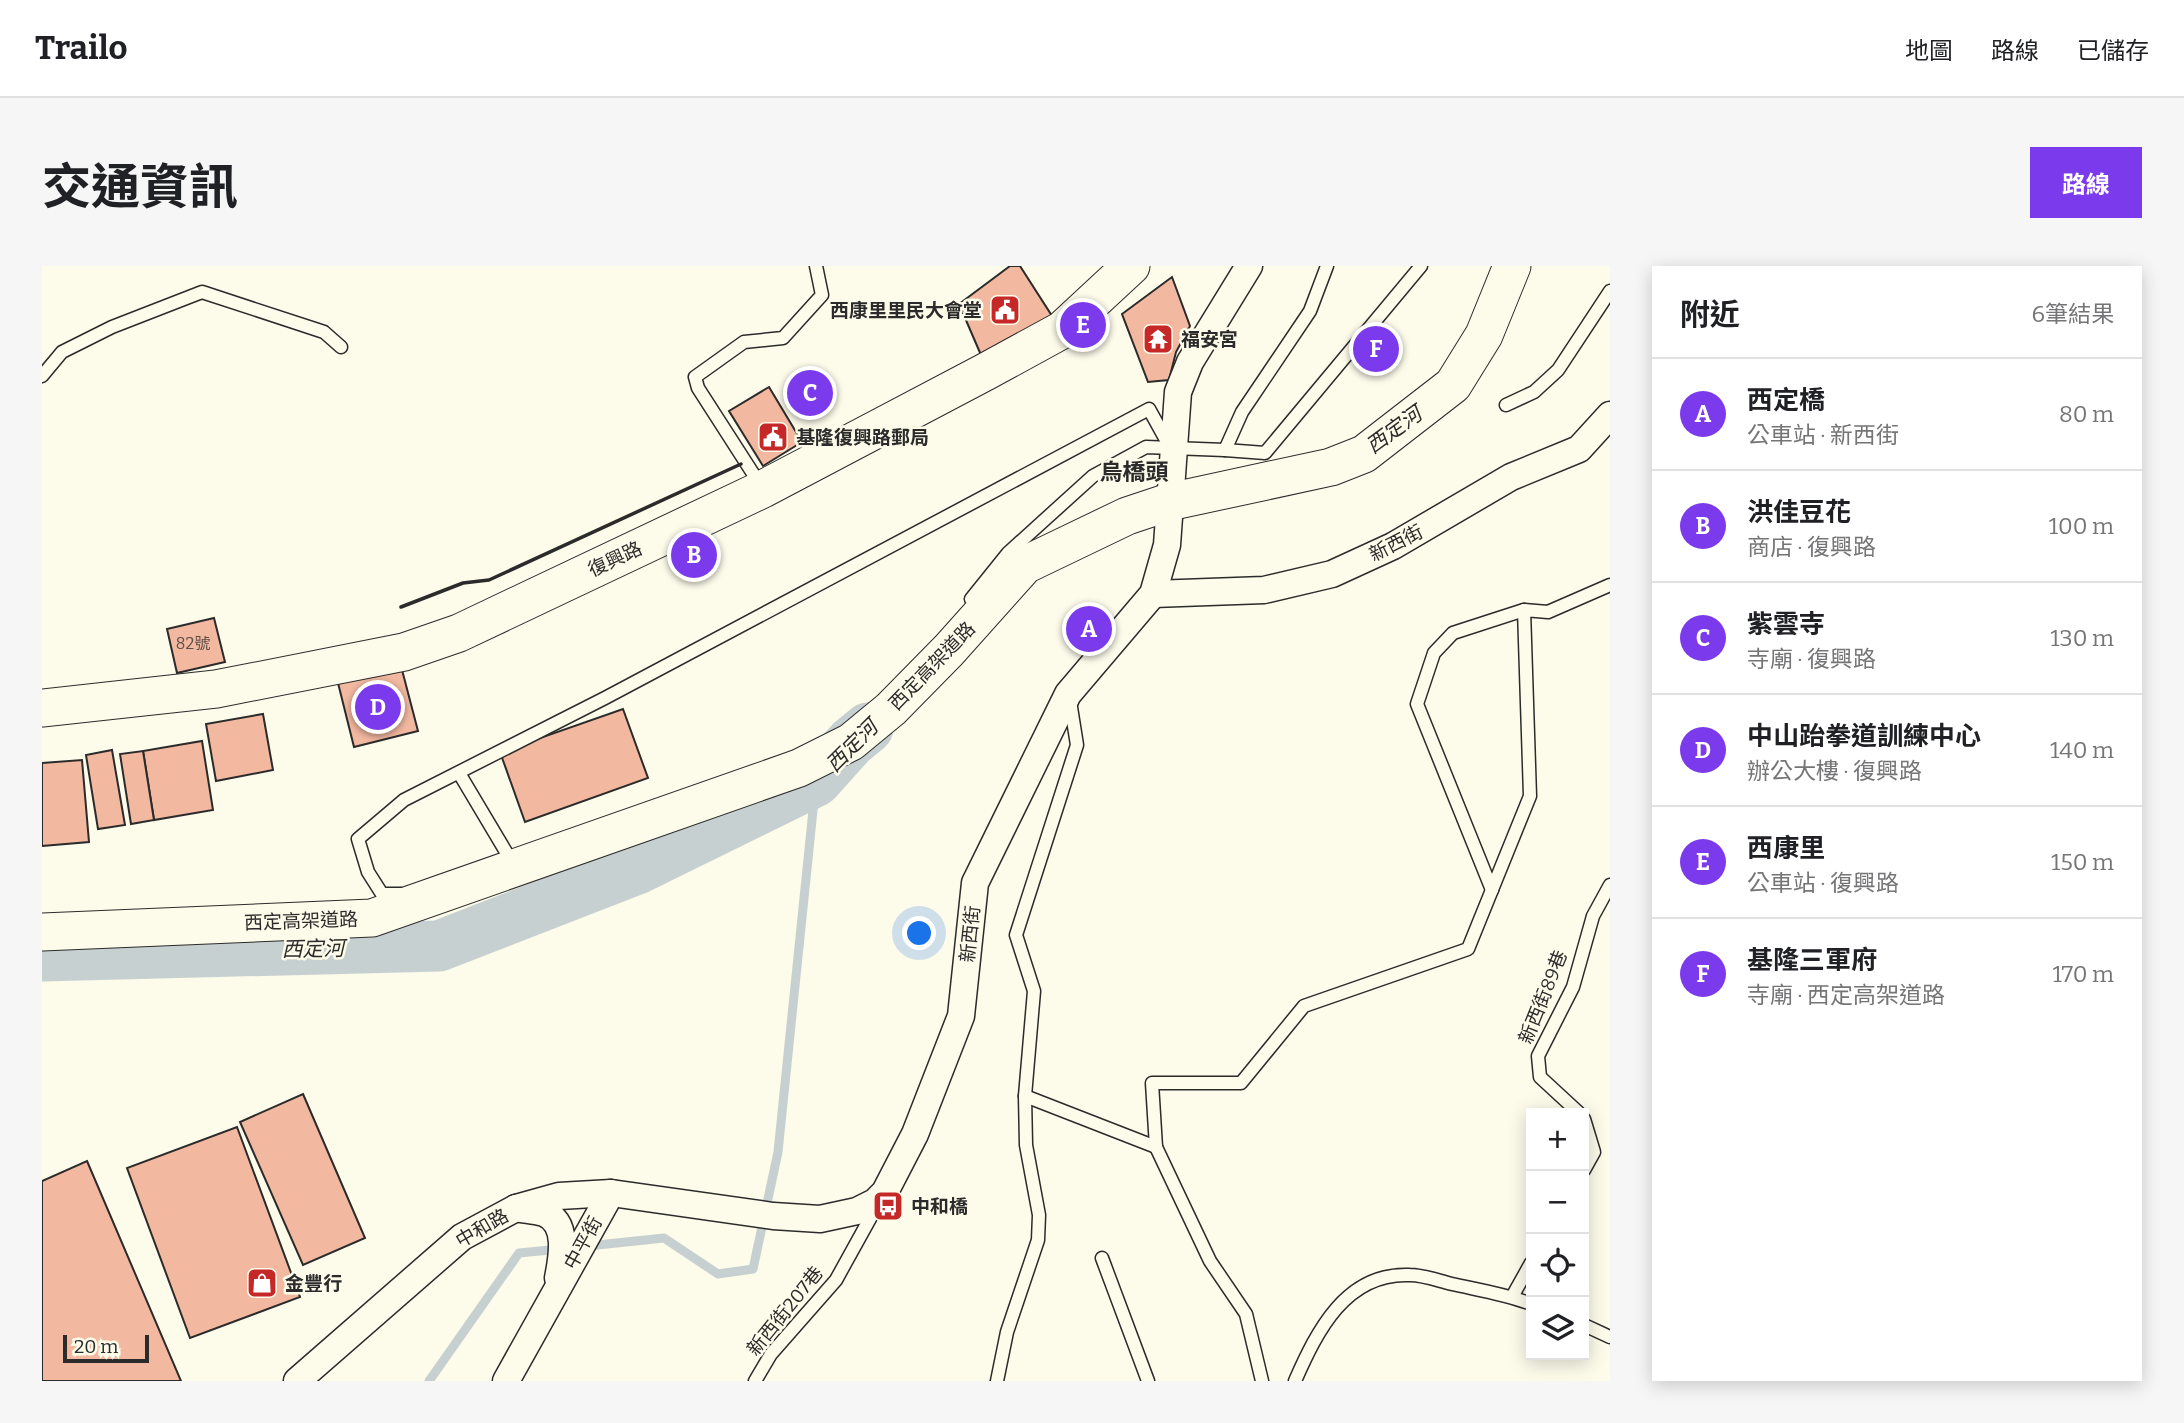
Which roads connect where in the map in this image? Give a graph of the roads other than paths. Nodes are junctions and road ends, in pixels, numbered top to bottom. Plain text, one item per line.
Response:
1 (816, 266) edge
2 (1131, 266) edge
3 (1249, 266) edge
4 (1327, 266) edge
5 (1421, 266) edge
6 (1512, 266) edge
7 (1610, 291) edge
8 (341, 347) dead end
9 (42, 376) edge
10 (1506, 405) dead end
11 (1610, 415) edge
12 (1225, 450) junction
13 (1170, 487) junction
14 (763, 489) junction
15 (1610, 585) edge
16 (1153, 594) junction
17 (1524, 610) junction
18 (959, 614) dead end
19 (1068, 694) junction
20 (42, 708) edge
21 (459, 772) junction
22 (586, 829) dead end
23 (509, 857) junction
24 (1610, 885) edge
25 (1492, 890) junction
26 (42, 932) edge
27 (1025, 1097) junction
28 (1574, 1108) edge
29 (1589, 1136) edge
30 (1156, 1147) junction
31 (1589, 1161) edge
32 (885, 1192) junction
33 (611, 1193) junction
34 (516, 1208) junction
35 (565, 1256) junction
36 (1102, 1258) dead end
37 (1526, 1272) edge
38 (1512, 1297) junction
39 (1526, 1302) edge
40 (1589, 1327) edge
41 (1610, 1337) edge
42 (297, 1381) edge
43 (506, 1381) edge
44 (755, 1381) edge
45 (997, 1381) edge
46 (1148, 1381) edge
47 (1262, 1381) edge
48 (1295, 1381) edge

1 - 14 lane
2 - 14 street, 復興路
3 - 13 street, 新西街
4 - 12 lane
5 - 12 lane
6 - 13 street, 西定高架道路
7 - 10 lane
8 - 9 lane
11 - 16 street, 新西街
12 - 13 lane
13 - 16 street, 新西街
13 - 18 lane
13 - 21 lane
13 - 26 street, 西定高架道路
14 - 20 street, 復興路
15 - 17 lane
16 - 19 street, 新西街
17 - 25 lane
17 - 25 lane
19 - 27 lane
19 - 32 street, 新西街
21 - 23 lane
21 - 23 lane
22 - 23 lane
24 - 28 lane, 新西街89巷
25 - 30 lane
27 - 30 lane
27 - 45 lane
29 - 31 lane
30 - 47 lane
32 - 33 street, 中和路
32 - 44 lane, 新西街207巷
33 - 34 street, 中和路
33 - 35 street, 中平街
34 - 35 street, 中平街
34 - 42 street, 中和路
35 - 43 street, 中平街
36 - 46 lane
37 - 38 lane
38 - 39 lane
38 - 48 lane
40 - 41 lane

